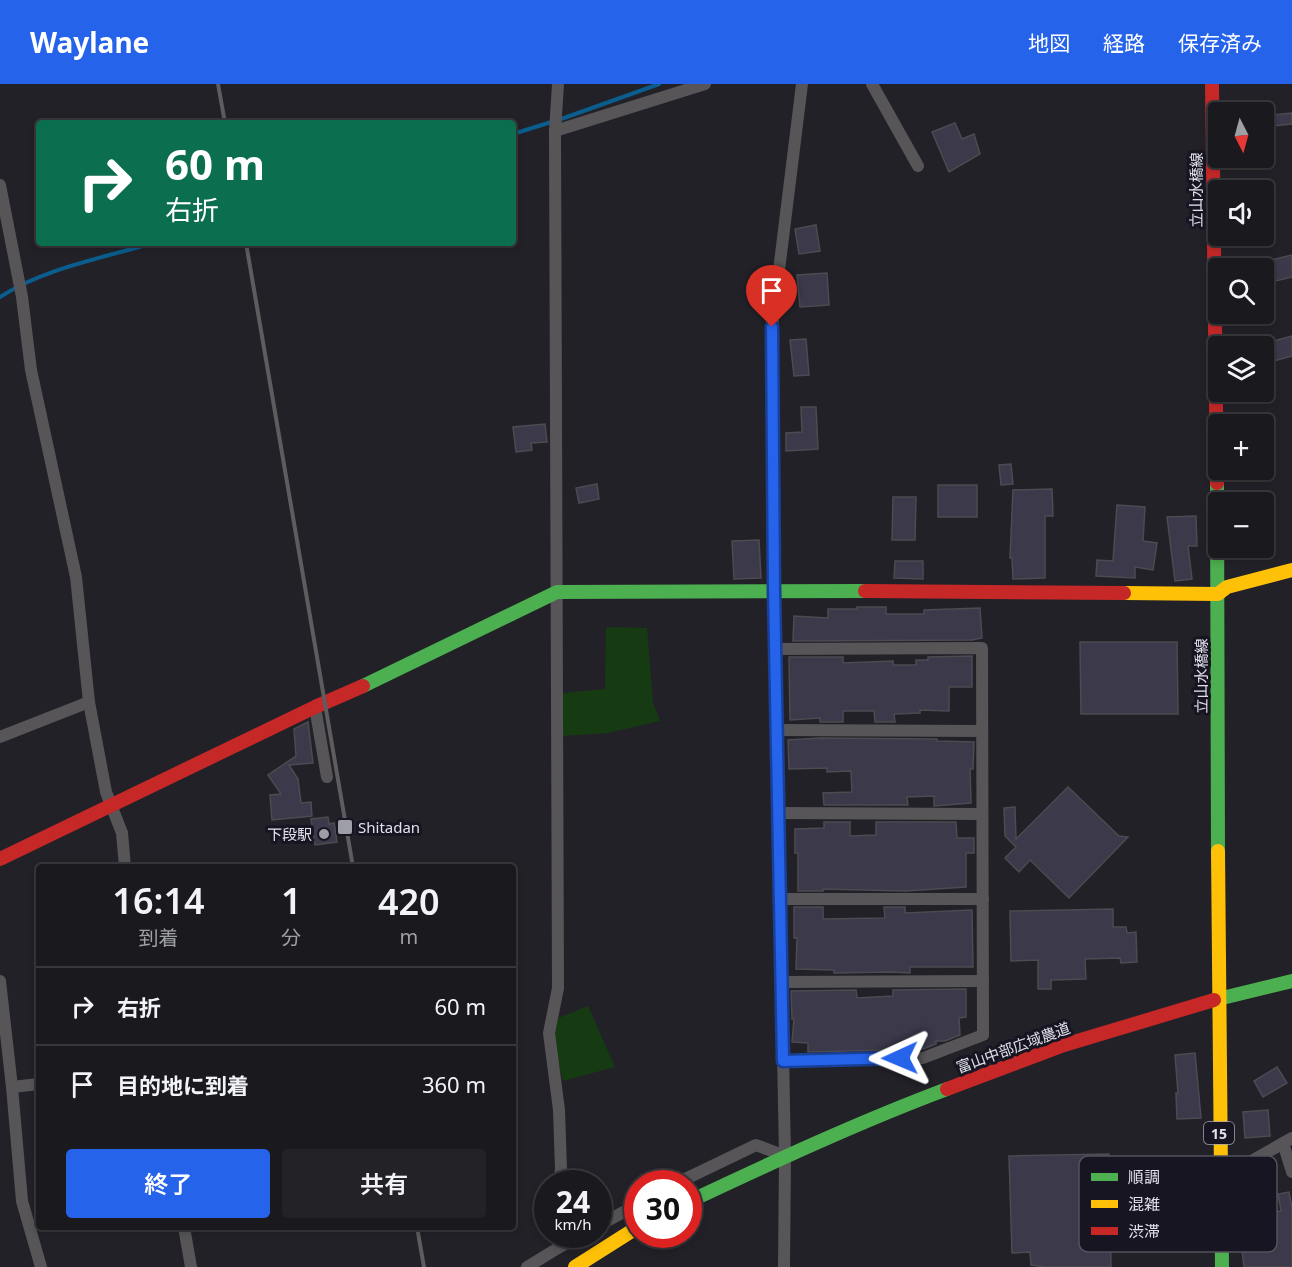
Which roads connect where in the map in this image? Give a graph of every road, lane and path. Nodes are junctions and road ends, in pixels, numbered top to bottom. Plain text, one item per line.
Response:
1 (558, 84) edge
2 (705, 84) edge
3 (802, 84) edge
4 (872, 84) edge
5 (1212, 84) edge
6 (555, 131) junction
7 (918, 166) dead end
8 (0, 185) edge
9 (1292, 570) edge
10 (774, 590) junction
11 (557, 591) junction
12 (1218, 594) junction
13 (775, 649) junction
14 (89, 702) junction
15 (315, 707) junction
16 (777, 730) junction
17 (982, 731) junction
18 (0, 737) edge
19 (327, 777) dead end
20 (112, 806) junction
21 (778, 813) junction
22 (982, 814) junction
23 (0, 859) edge
24 (125, 864) edge
25 (780, 899) junction
26 (983, 899) junction
27 (0, 981) edge
28 (983, 981) junction
29 (1292, 981) edge
30 (782, 982) junction
31 (1218, 999) junction
32 (783, 1061) junction
33 (36, 1084) edge
34 (12, 1087) junction
35 (1288, 1140) edge
36 (785, 1156) junction
37 (1220, 1156) edge
38 (1260, 1156) edge
39 (561, 1170) edge
40 (702, 1171) edge
41 (1292, 1172) edge
42 (702, 1195) edge
43 (185, 1230) edge
44 (624, 1236) edge
45 (558, 1248) edge
46 (1222, 1252) edge
47 (41, 1267) edge
48 (191, 1267) edge
49 (527, 1267) edge
50 (574, 1267) edge
51 (784, 1267) edge
52 (1222, 1267) edge

1 - 6 street
2 - 6 street
3 - 10 street
4 - 7 street
5 - 12 street, 立山水橋線 / 15
6 - 11 street
8 - 14 street
9 - 12 street
10 - 11 street
10 - 12 street
10 - 13 street
11 - 15 street
11 - 39 street
12 - 31 street, 立山水橋線 / 15
13 - 16 street
13 - 17 street
14 - 18 street
14 - 20 street
15 - 19 street
15 - 20 street
16 - 17 street
16 - 21 street
17 - 22 street
20 - 23 street
20 - 24 street
21 - 22 street
21 - 25 street
22 - 26 street
25 - 26 street
25 - 30 street
26 - 28 street
27 - 34 street
28 - 30 street
28 - 32 street
29 - 31 street, 富山中部広域農道
30 - 32 street
31 - 36 street, 富山中部広域農道
31 - 37 street, 立山水橋線 / 15
32 - 36 street
33 - 34 street
34 - 47 street
35 - 38 street
35 - 41 street
36 - 40 street
36 - 42 street, 富山中部広域農道
36 - 51 street
43 - 48 street
44 - 50 street
45 - 49 street
46 - 52 street, 立山水橋線 / 15

